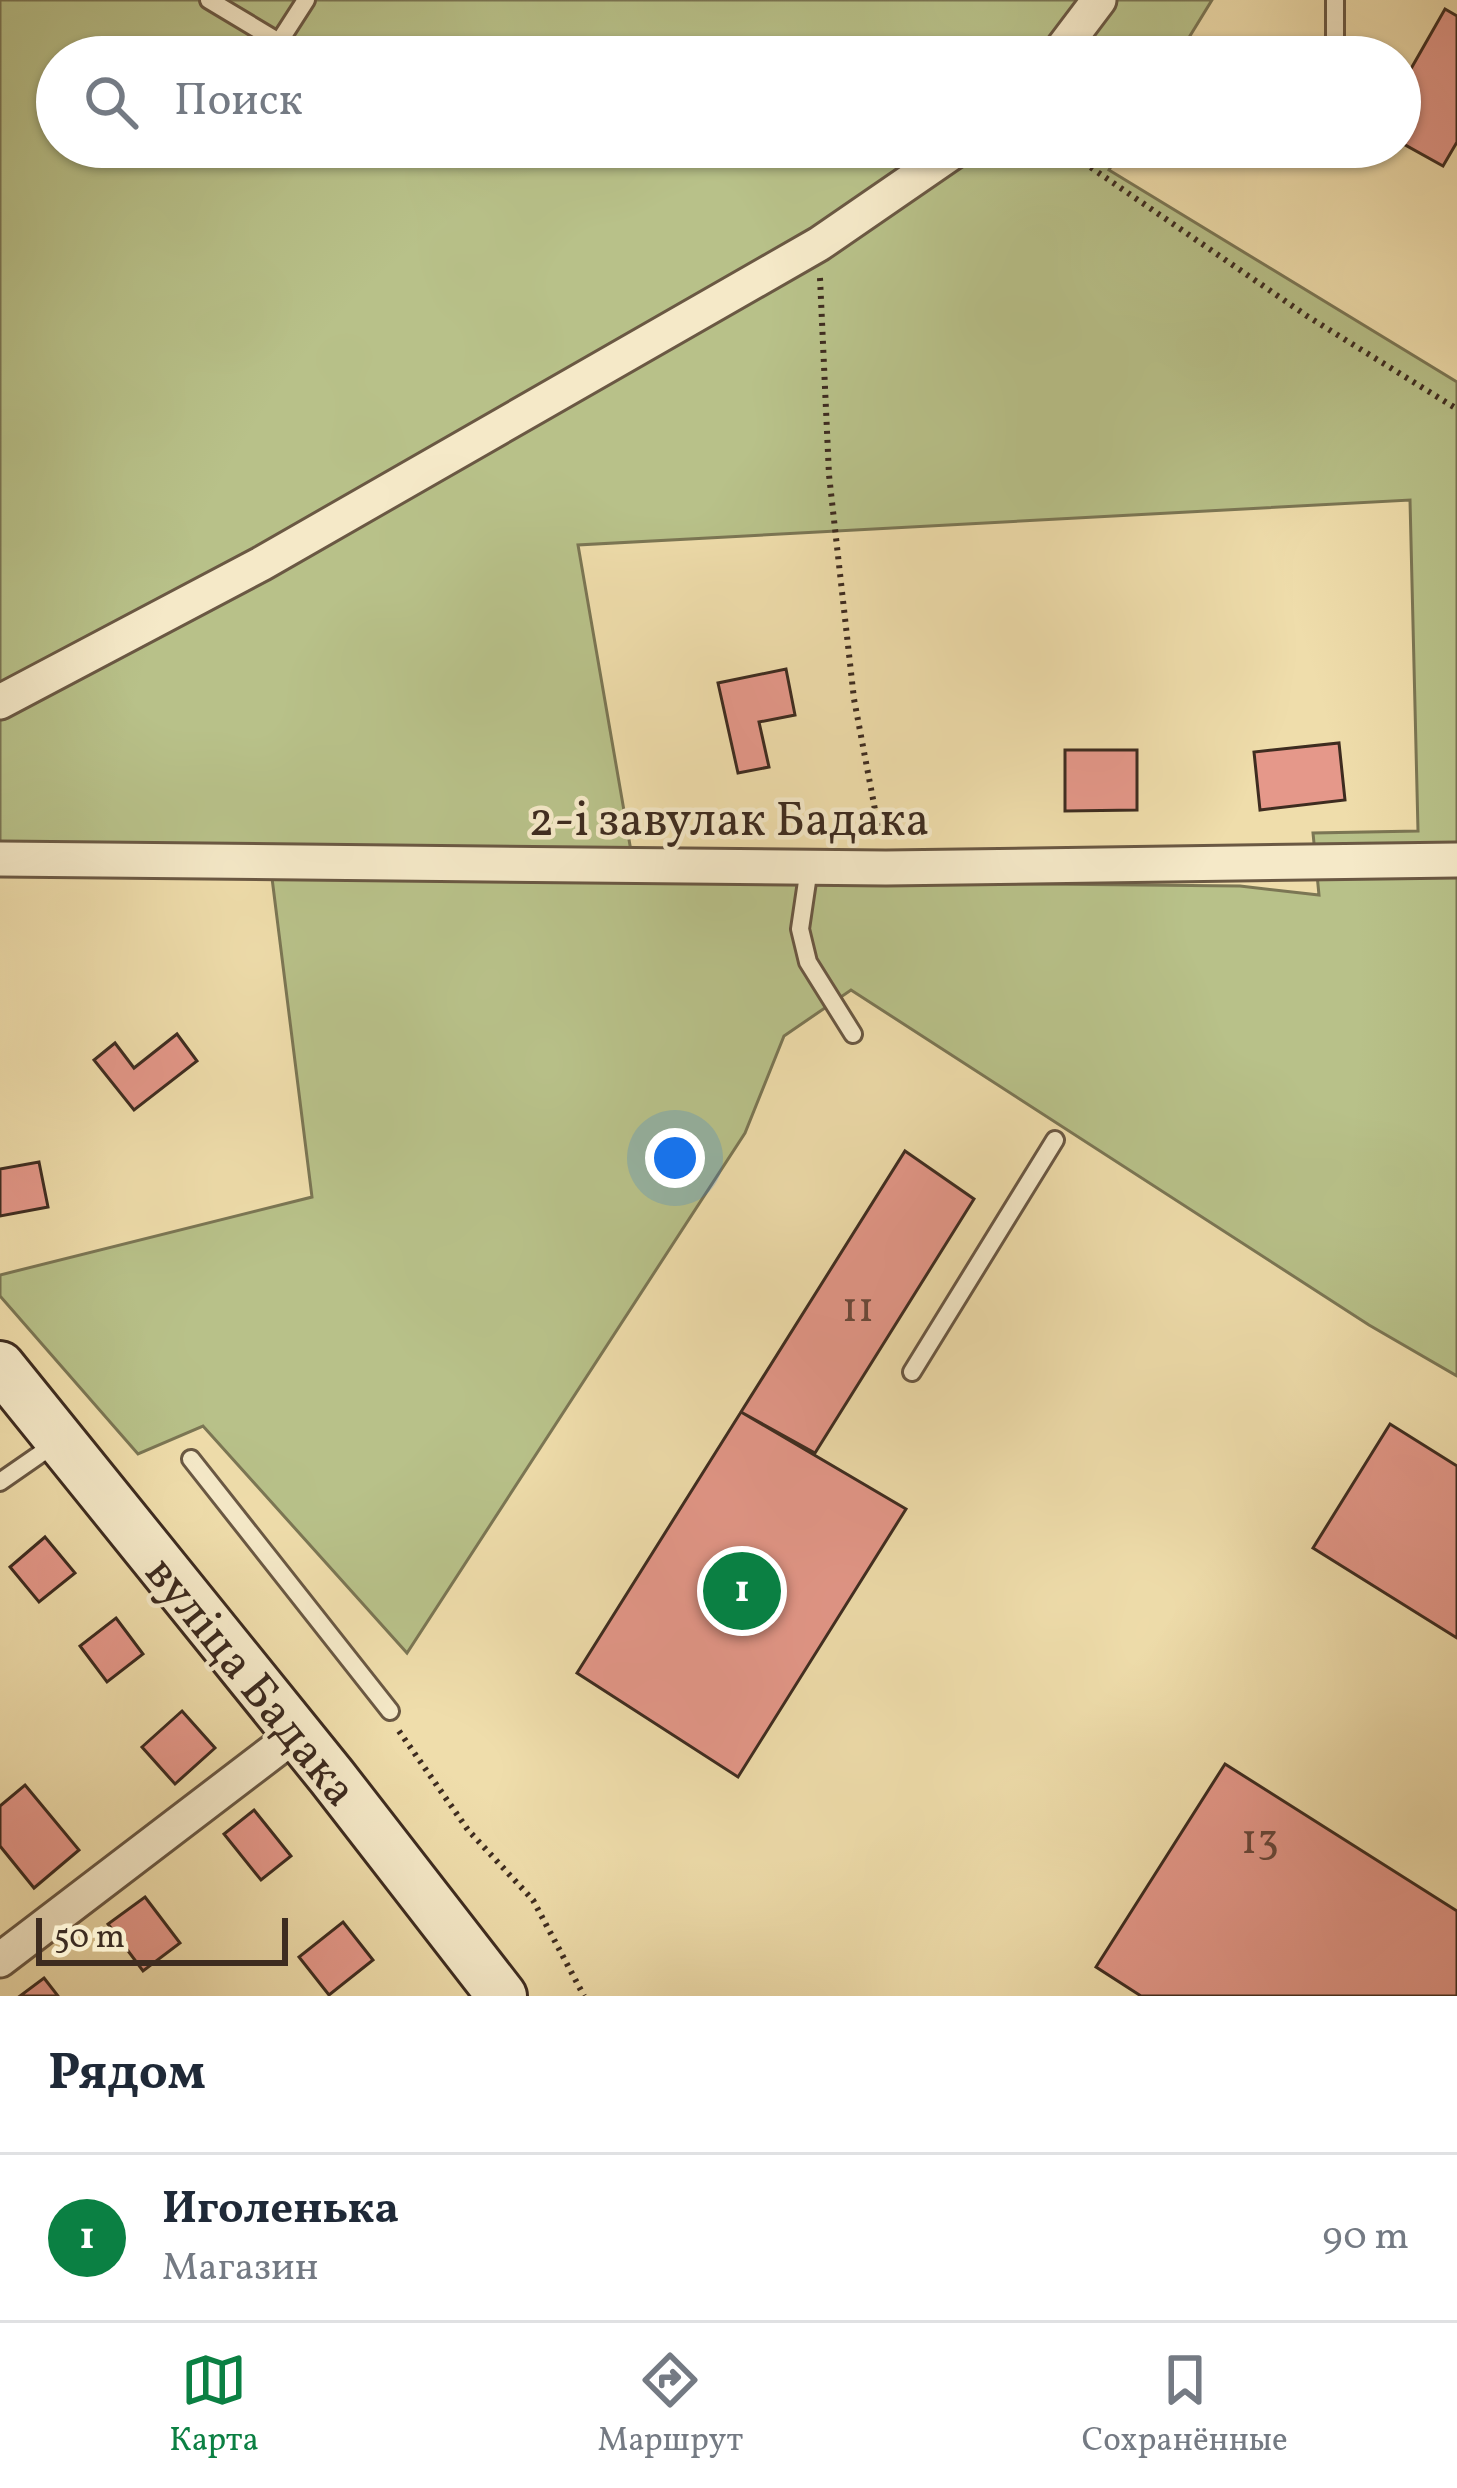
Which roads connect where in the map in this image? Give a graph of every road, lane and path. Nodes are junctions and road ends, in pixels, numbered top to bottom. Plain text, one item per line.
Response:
1 (209, 0) edge
2 (306, 0) edge
3 (1099, 0) edge
4 (1335, 0) edge
5 (269, 36) edge
6 (283, 36) edge
7 (1072, 36) edge
8 (1335, 36) edge
9 (929, 168) edge
10 (1091, 168) edge
11 (819, 244) junction
12 (1457, 409) edge
13 (0, 702) edge
14 (0, 859) edge
15 (1457, 860) edge
16 (809, 868) junction
17 (886, 868) junction
18 (853, 1034) dead end
19 (1055, 1140) dead end
20 (0, 1366) edge
21 (912, 1372) dead end
22 (60, 1440) junction
23 (191, 1460) dead end
24 (0, 1483) edge
25 (389, 1711) joint
26 (296, 1733) junction
27 (0, 1960) edge
28 (502, 1996) edge
29 (584, 1996) edge

1 - 5 lane
2 - 6 lane
3 - 7 street
4 - 8 lane
9 - 11 street
10 - 12 path
11 - 13 street
11 - 17 path
14 - 16 street, 2-і завулак Бадака
15 - 17 street, 2-і завулак Бадака
16 - 17 street, 2-і завулак Бадака
16 - 18 lane
19 - 21 lane
20 - 22 main road, вуліца Бадака
22 - 24 lane
22 - 26 main road, вуліца Бадака
23 - 25 lane
25 - 29 path
26 - 27 street
26 - 28 main road, вуліца Бадака

